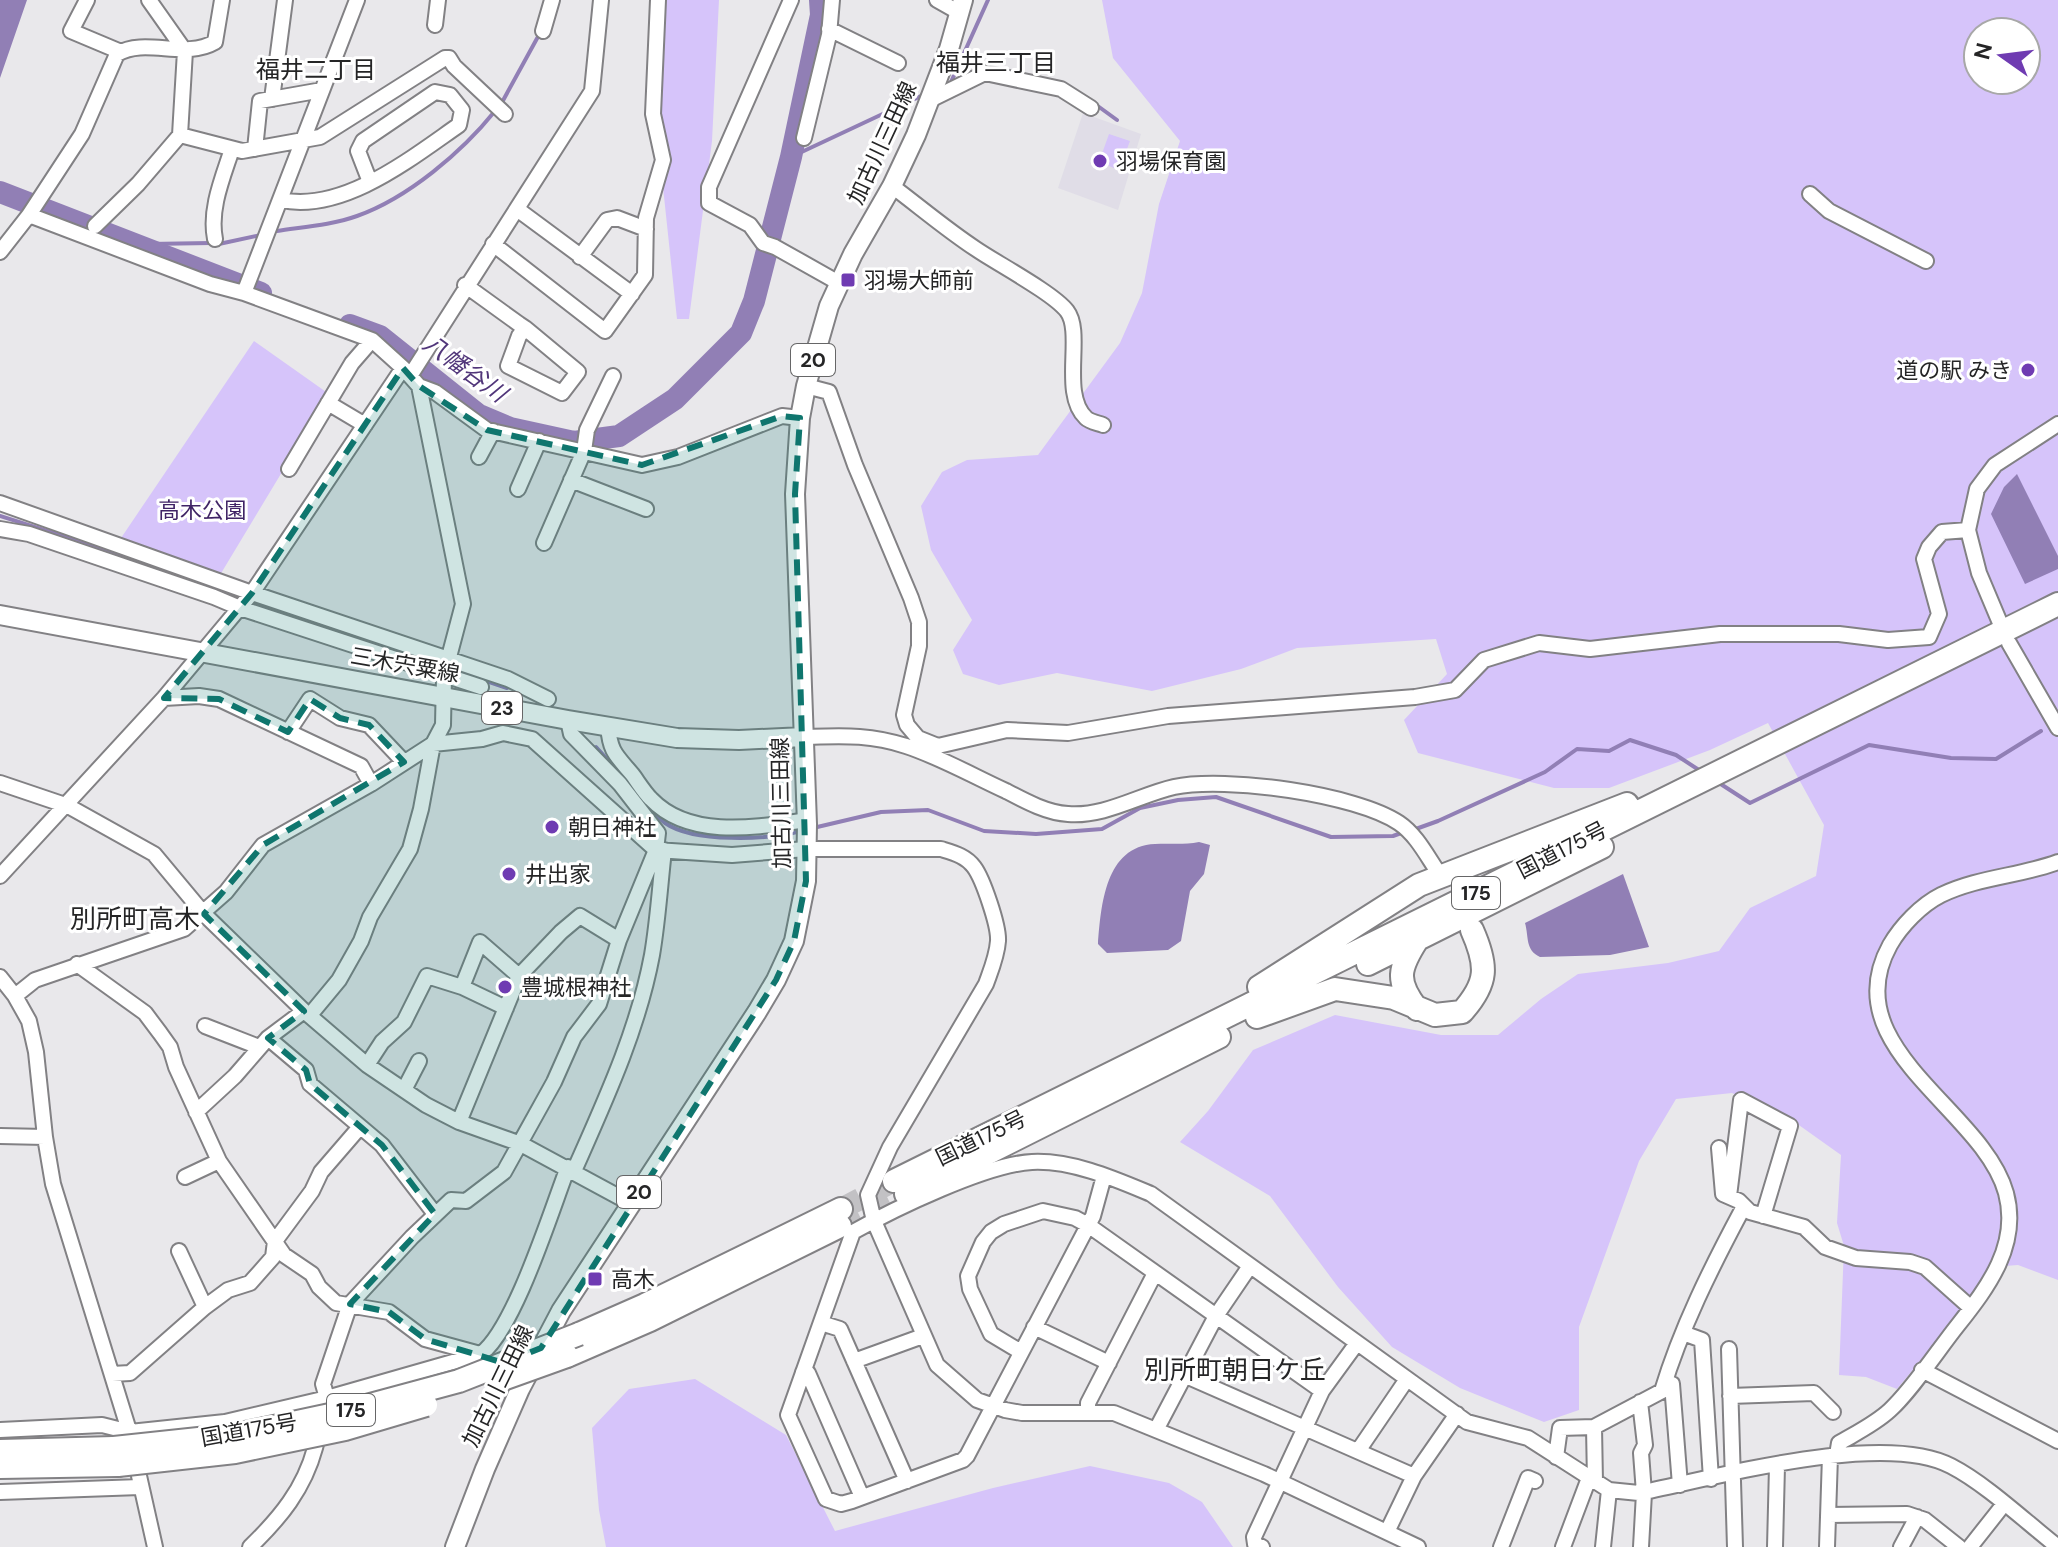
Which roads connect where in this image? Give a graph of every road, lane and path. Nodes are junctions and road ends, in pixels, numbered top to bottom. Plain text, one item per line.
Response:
1 (87, 0) edge
2 (149, 0) edge
3 (222, 0) edge
4 (285, 0) edge
5 (357, 0) edge
6 (438, 0) edge
7 (552, 0) edge
8 (601, 0) edge
9 (658, 0) edge
10 (791, 0) edge
11 (832, 0) edge
12 (937, 0) edge
13 (961, 6) edge
14 (435, 25) dead end
15 (829, 29) junction
16 (543, 31) dead end
17 (185, 51) junction
18 (121, 52) junction
19 (898, 63) dead end
20 (322, 90) junction
21 (478, 91) junction
22 (272, 99) junction
23 (930, 100) junction
24 (459, 106) junction
25 (1091, 108) dead end
26 (505, 114) dead end
27 (180, 135) junction
28 (804, 138) dead end
29 (303, 140) junction
30 (232, 149) junction
31 (255, 149) junction
32 (370, 182) junction
33 (892, 186) junction
34 (1810, 194) dead end
35 (281, 200) junction
36 (517, 209) junction
37 (29, 215) junction
38 (95, 226) dead end
39 (646, 229) junction
40 (215, 239) dead end
41 (493, 244) junction
42 (0, 252) edge
43 (580, 257) junction
44 (1926, 261) dead end
45 (839, 283) junction
46 (465, 285) junction
47 (246, 286) junction
48 (632, 294) junction
49 (525, 328) junction
50 (372, 340) junction
51 (613, 376) dead end
52 (411, 377) junction
53 (806, 386) junction
54 (328, 403) junction
55 (800, 418) junction
56 (2058, 424) edge
57 (365, 425) junction
58 (1103, 425) dead end
59 (493, 431) junction
60 (539, 441) junction
61 (584, 451) junction
62 (479, 457) dead end
63 (289, 469) dead end
64 (571, 480) junction
65 (518, 489) dead end
66 (0, 503) edge
67 (646, 509) dead end
68 (0, 529) edge
69 (1968, 530) junction
70 (544, 543) dead end
71 (252, 593) junction
72 (2058, 604) edge
73 (240, 608) junction
74 (0, 615) edge
75 (2058, 621) edge
76 (2006, 637) junction
77 (203, 651) junction
78 (448, 659) junction
79 (444, 676) junction
80 (481, 687) dead end
81 (446, 697) junction
82 (164, 698) junction
83 (548, 699) dead end
84 (568, 720) junction
85 (608, 726) junction
86 (2058, 728) edge
87 (288, 732) junction
88 (804, 737) junction
89 (955, 743) junction
90 (433, 744) junction
91 (404, 762) junction
92 (948, 764) junction
93 (1721, 770) junction
94 (0, 783) edge
95 (371, 784) junction
96 (65, 805) junction
97 (807, 832) junction
98 (660, 850) junction
99 (2058, 862) edge
100 (0, 876) edge
101 (1446, 884) junction
102 (204, 914) junction
103 (1472, 930) dead end
104 (619, 940) junction
105 (1417, 940) junction
106 (77, 964) junction
107 (519, 976) junction
108 (0, 977) edge
109 (462, 987) junction
110 (15, 996) junction
111 (506, 1008) junction
112 (1417, 1009) junction
113 (307, 1013) junction
114 (1257, 1017) junction
115 (205, 1026) dead end
116 (1193, 1033) junction
117 (263, 1042) junction
118 (419, 1061) dead end
119 (367, 1065) junction
120 (404, 1090) junction
121 (196, 1112) junction
122 (459, 1122) junction
123 (359, 1128) junction
124 (0, 1136) edge
125 (45, 1137) junction
126 (521, 1144) junction
127 (1719, 1148) dead end
128 (219, 1161) junction
129 (571, 1169) junction
130 (1104, 1176) junction
131 (185, 1177) dead end
132 (1729, 1197) junction
133 (632, 1204) junction
134 (1745, 1209) junction
135 (435, 1214) junction
136 (1763, 1216) junction
137 (874, 1221) junction
138 (1088, 1225) junction
139 (275, 1241) junction
140 (179, 1251) dead end
141 (1250, 1266) junction
142 (1155, 1273) junction
143 (350, 1304) junction
144 (205, 1307) junction
145 (1971, 1308) junction
146 (1216, 1316) junction
147 (821, 1323) junction
148 (1034, 1327) junction
149 (1683, 1333) junction
150 (923, 1336) junction
151 (1357, 1343) junction
152 (1729, 1349) dead end
153 (1021, 1352) junction
154 (481, 1354) junction
155 (854, 1361) junction
156 (1109, 1363) junction
157 (511, 1365) dead end
158 (1922, 1370) junction
159 (803, 1372) junction
160 (112, 1374) junction
161 (1184, 1375) junction
162 (1407, 1379) junction
163 (1665, 1382) junction
164 (1322, 1391) junction
165 (1730, 1396) junction
166 (327, 1398) junction
167 (1640, 1402) junction
168 (993, 1406) junction
169 (1833, 1412) dead end
170 (1088, 1413) junction
171 (1457, 1414) junction
172 (1305, 1427) junction
173 (1594, 1427) junction
174 (0, 1430) edge
175 (1156, 1430) junction
176 (130, 1432) junction
177 (2058, 1441) edge
178 (0, 1451) edge
179 (1358, 1451) junction
180 (116, 1456) junction
181 (1833, 1456) junction
182 (1556, 1457) junction
183 (1777, 1466) junction
184 (0, 1467) edge
185 (1732, 1475) junction
186 (1414, 1476) junction
187 (1711, 1479) junction
188 (1592, 1480) junction
189 (907, 1481) junction
190 (1280, 1481) junction
191 (1535, 1481) dead end
192 (1680, 1485) junction
193 (140, 1487) junction
194 (1609, 1490) junction
195 (0, 1492) edge
196 (1644, 1493) junction
197 (862, 1497) junction
198 (2004, 1504) junction
199 (1828, 1515) junction
200 (1917, 1517) junction
201 (1387, 1532) junction
202 (1410, 1545) edge
203 (155, 1547) edge
204 (250, 1547) edge
205 (455, 1547) edge
206 (1262, 1547) edge
207 (1501, 1547) edge
208 (1563, 1547) edge
209 (1603, 1547) edge
210 (1641, 1547) edge
211 (1735, 1547) edge
212 (1775, 1547) edge
213 (1827, 1547) edge
214 (1901, 1547) edge
215 (1959, 1547) edge
216 (1970, 1547) edge
217 (2058, 1547) edge

1 - 18 street
2 - 17 street
3 - 17 street
4 - 22 street
5 - 20 street
6 - 14 street
7 - 16 street
8 - 36 street
9 - 39 street
10 - 45 street
11 - 15 street
12 - 13 street
13 - 23 main road, 加古川三田線 / 20
15 - 19 street
15 - 28 street
17 - 18 street
17 - 27 street
18 - 37 street
20 - 22 street
20 - 29 street
21 - 24 street
21 - 26 street
21 - 29 street
22 - 31 street
23 - 25 street
23 - 33 main road, 加古川三田線 / 20
24 - 32 street
24 - 32 street
27 - 30 street
27 - 38 street
29 - 31 street
29 - 35 street
30 - 31 street
30 - 40 street
32 - 35 street
33 - 45 main road, 加古川三田線 / 20
33 - 58 street
34 - 44 street
35 - 47 street
36 - 41 street
36 - 43 street
37 - 42 street
37 - 47 street
39 - 43 street
39 - 48 street
41 - 46 street
41 - 48 street
43 - 48 street
45 - 53 main road, 加古川三田線 / 20
46 - 49 street
46 - 52 street
47 - 50 street
49 - 49 street
50 - 52 street
50 - 54 street
51 - 61 street
52 - 57 street
52 - 59 street
52 - 78 street
53 - 55 main road, 加古川三田線 / 20
53 - 89 street
54 - 57 street
54 - 63 street
55 - 61 street
55 - 88 main road, 加古川三田線 / 20
56 - 69 street
57 - 71 street
59 - 60 street
59 - 62 street
60 - 61 street
60 - 65 street
61 - 64 street
64 - 67 street
64 - 70 street
66 - 71 street
68 - 73 street
69 - 76 street
69 - 89 street
71 - 73 street
71 - 78 street
72 - 76 highway, 国道175号 / 175
73 - 77 street
73 - 79 street
74 - 77 main road, 三木宍粟線 / 23
75 - 76 highway, 国道175号 / 175
76 - 86 street
76 - 93 highway, 国道175号 / 175
76 - 105 highway, 国道175号 / 175
77 - 81 main road, 三木宍粟線 / 23
77 - 82 street
78 - 79 street
78 - 83 street
79 - 80 street
79 - 81 street
81 - 84 main road, 三木宍粟線 / 23
81 - 90 street
82 - 87 street
82 - 96 street
84 - 85 main road, 三木宍粟線 / 23
84 - 98 street
85 - 88 main road, 三木宍粟線 / 23
85 - 97 street
87 - 91 street
87 - 95 street
88 - 92 street
88 - 97 main road, 加古川三田線 / 20
89 - 92 street
90 - 91 street
90 - 98 street
90 - 113 street
91 - 95 street
92 - 101 street
93 - 101 highway
93 - 116 highway, 国道175号 / 175
94 - 96 street
95 - 102 street
96 - 100 street
96 - 102 street
97 - 98 street
97 - 133 main road, 加古川三田線 / 20
97 - 137 street
98 - 104 street
98 - 129 street
99 - 145 street
101 - 116 highway
102 - 106 street
102 - 113 street
103 - 112 highway
104 - 107 street
104 - 126 street
105 - 112 highway
105 - 114 highway, 国道175号 / 175
106 - 110 street
106 - 121 street
107 - 109 street
107 - 111 street
108 - 110 street
109 - 111 street
109 - 119 street
110 - 125 street
111 - 122 street
112 - 114 highway
113 - 117 street
113 - 119 street
114 - 116 highway, 国道175号 / 175
115 - 117 street
117 - 121 street
117 - 123 street
118 - 120 street
119 - 120 street
120 - 122 street
121 - 128 street
122 - 126 street
123 - 135 street
123 - 139 street
124 - 125 street
125 - 160 street
126 - 129 street
126 - 135 street
127 - 132 street
128 - 131 street
128 - 139 street
129 - 133 street
129 - 154 street
130 - 137 street
130 - 138 street
130 - 141 street
132 - 134 street
132 - 136 street
133 - 205 main road, 加古川三田線 / 20
134 - 136 street
134 - 149 street
135 - 143 street
136 - 145 street
137 - 147 street
137 - 150 street
138 - 142 street
138 - 148 street
138 - 153 street
139 - 143 street
139 - 144 street
140 - 144 street
141 - 146 street
141 - 151 street
142 - 146 street
142 - 156 street
143 - 154 street
143 - 166 street
144 - 160 street
145 - 158 street
146 - 161 street
146 - 164 street
147 - 155 street
147 - 159 street
148 - 153 street
148 - 156 street
149 - 163 street
149 - 187 street
150 - 155 street
150 - 168 street
151 - 162 street
151 - 164 street
152 - 165 street
153 - 168 street
154 - 157 street
154 - 166 street
155 - 189 street
156 - 170 street
158 - 177 street
158 - 181 street
159 - 197 street
159 - 197 street
160 - 176 street
161 - 172 street
161 - 175 street
162 - 171 street
162 - 179 street
163 - 167 street
163 - 192 street
164 - 172 street
165 - 169 street
165 - 185 street
166 - 176 street
166 - 204 street
167 - 173 street
167 - 196 street
168 - 170 street
168 - 189 street
170 - 175 street
171 - 182 street
171 - 186 street
172 - 179 street
172 - 190 street
173 - 182 street
173 - 188 street
174 - 176 street
175 - 190 street
176 - 193 street
178 - 180 highway, 国道175号 / 175
179 - 186 street
180 - 180 highway, 国道175号 / 175, bridge
180 - 184 highway, 国道175号 / 175
181 - 183 street
181 - 198 street
181 - 199 street
182 - 188 street
183 - 185 street
183 - 212 street
185 - 187 street
185 - 211 street
186 - 201 street
187 - 192 street
188 - 194 street
188 - 208 street
189 - 197 street
190 - 201 street
190 - 206 street
191 - 207 street
192 - 196 street
193 - 195 street
193 - 203 street
194 - 196 street
194 - 209 street
196 - 210 street
198 - 216 street
198 - 217 street
199 - 200 street
199 - 213 street
200 - 214 street
200 - 215 street
201 - 202 street

